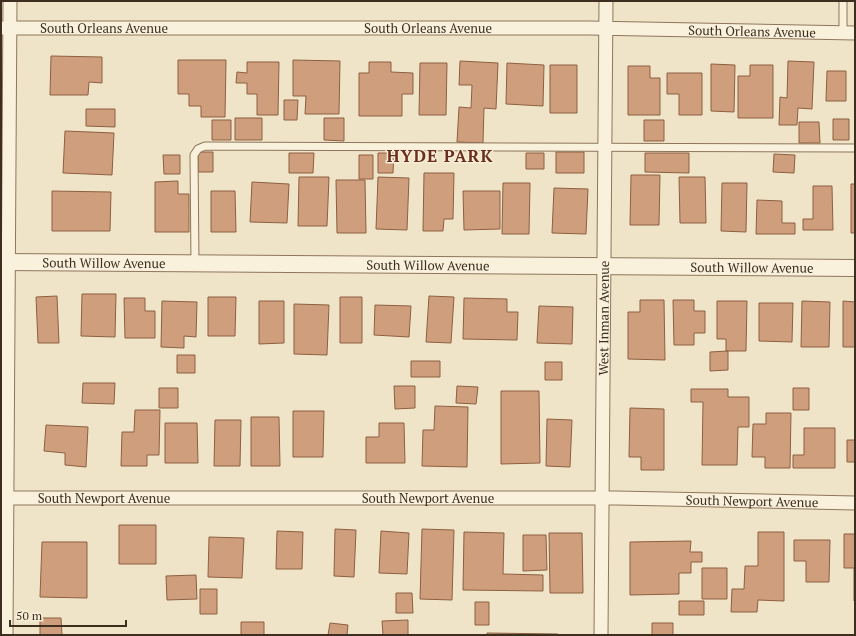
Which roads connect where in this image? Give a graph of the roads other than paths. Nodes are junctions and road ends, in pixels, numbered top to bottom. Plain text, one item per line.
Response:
1 (10, 1) edge
2 (606, 1) edge
3 (844, 1) edge
4 (5, 28) edge
5 (606, 28) junction
6 (849, 32) edge
7 (5, 144) edge
8 (604, 147) junction
9 (855, 148) edge
10 (5, 262) edge
11 (195, 263) junction
12 (604, 266) junction
13 (855, 268) edge
14 (4, 498) edge
15 (602, 498) junction
16 (855, 503) edge
17 (6, 635) edge
18 (601, 635) edge

1 - 4 street
2 - 5 street, West Inman Avenue
3 - 6 lane
4 - 5 street, South Orleans Avenue
4 - 7 street
5 - 6 street, South Orleans Avenue
5 - 8 street, West Inman Avenue
7 - 10 street
8 - 9 lane
8 - 11 lane
8 - 12 street, West Inman Avenue
10 - 11 street, South Willow Avenue
10 - 14 street
11 - 12 street, South Willow Avenue
12 - 13 street, South Willow Avenue
12 - 15 street, West Inman Avenue
14 - 15 street, South Newport Avenue
14 - 17 street
15 - 16 street, South Newport Avenue
15 - 18 street, West Inman Avenue

